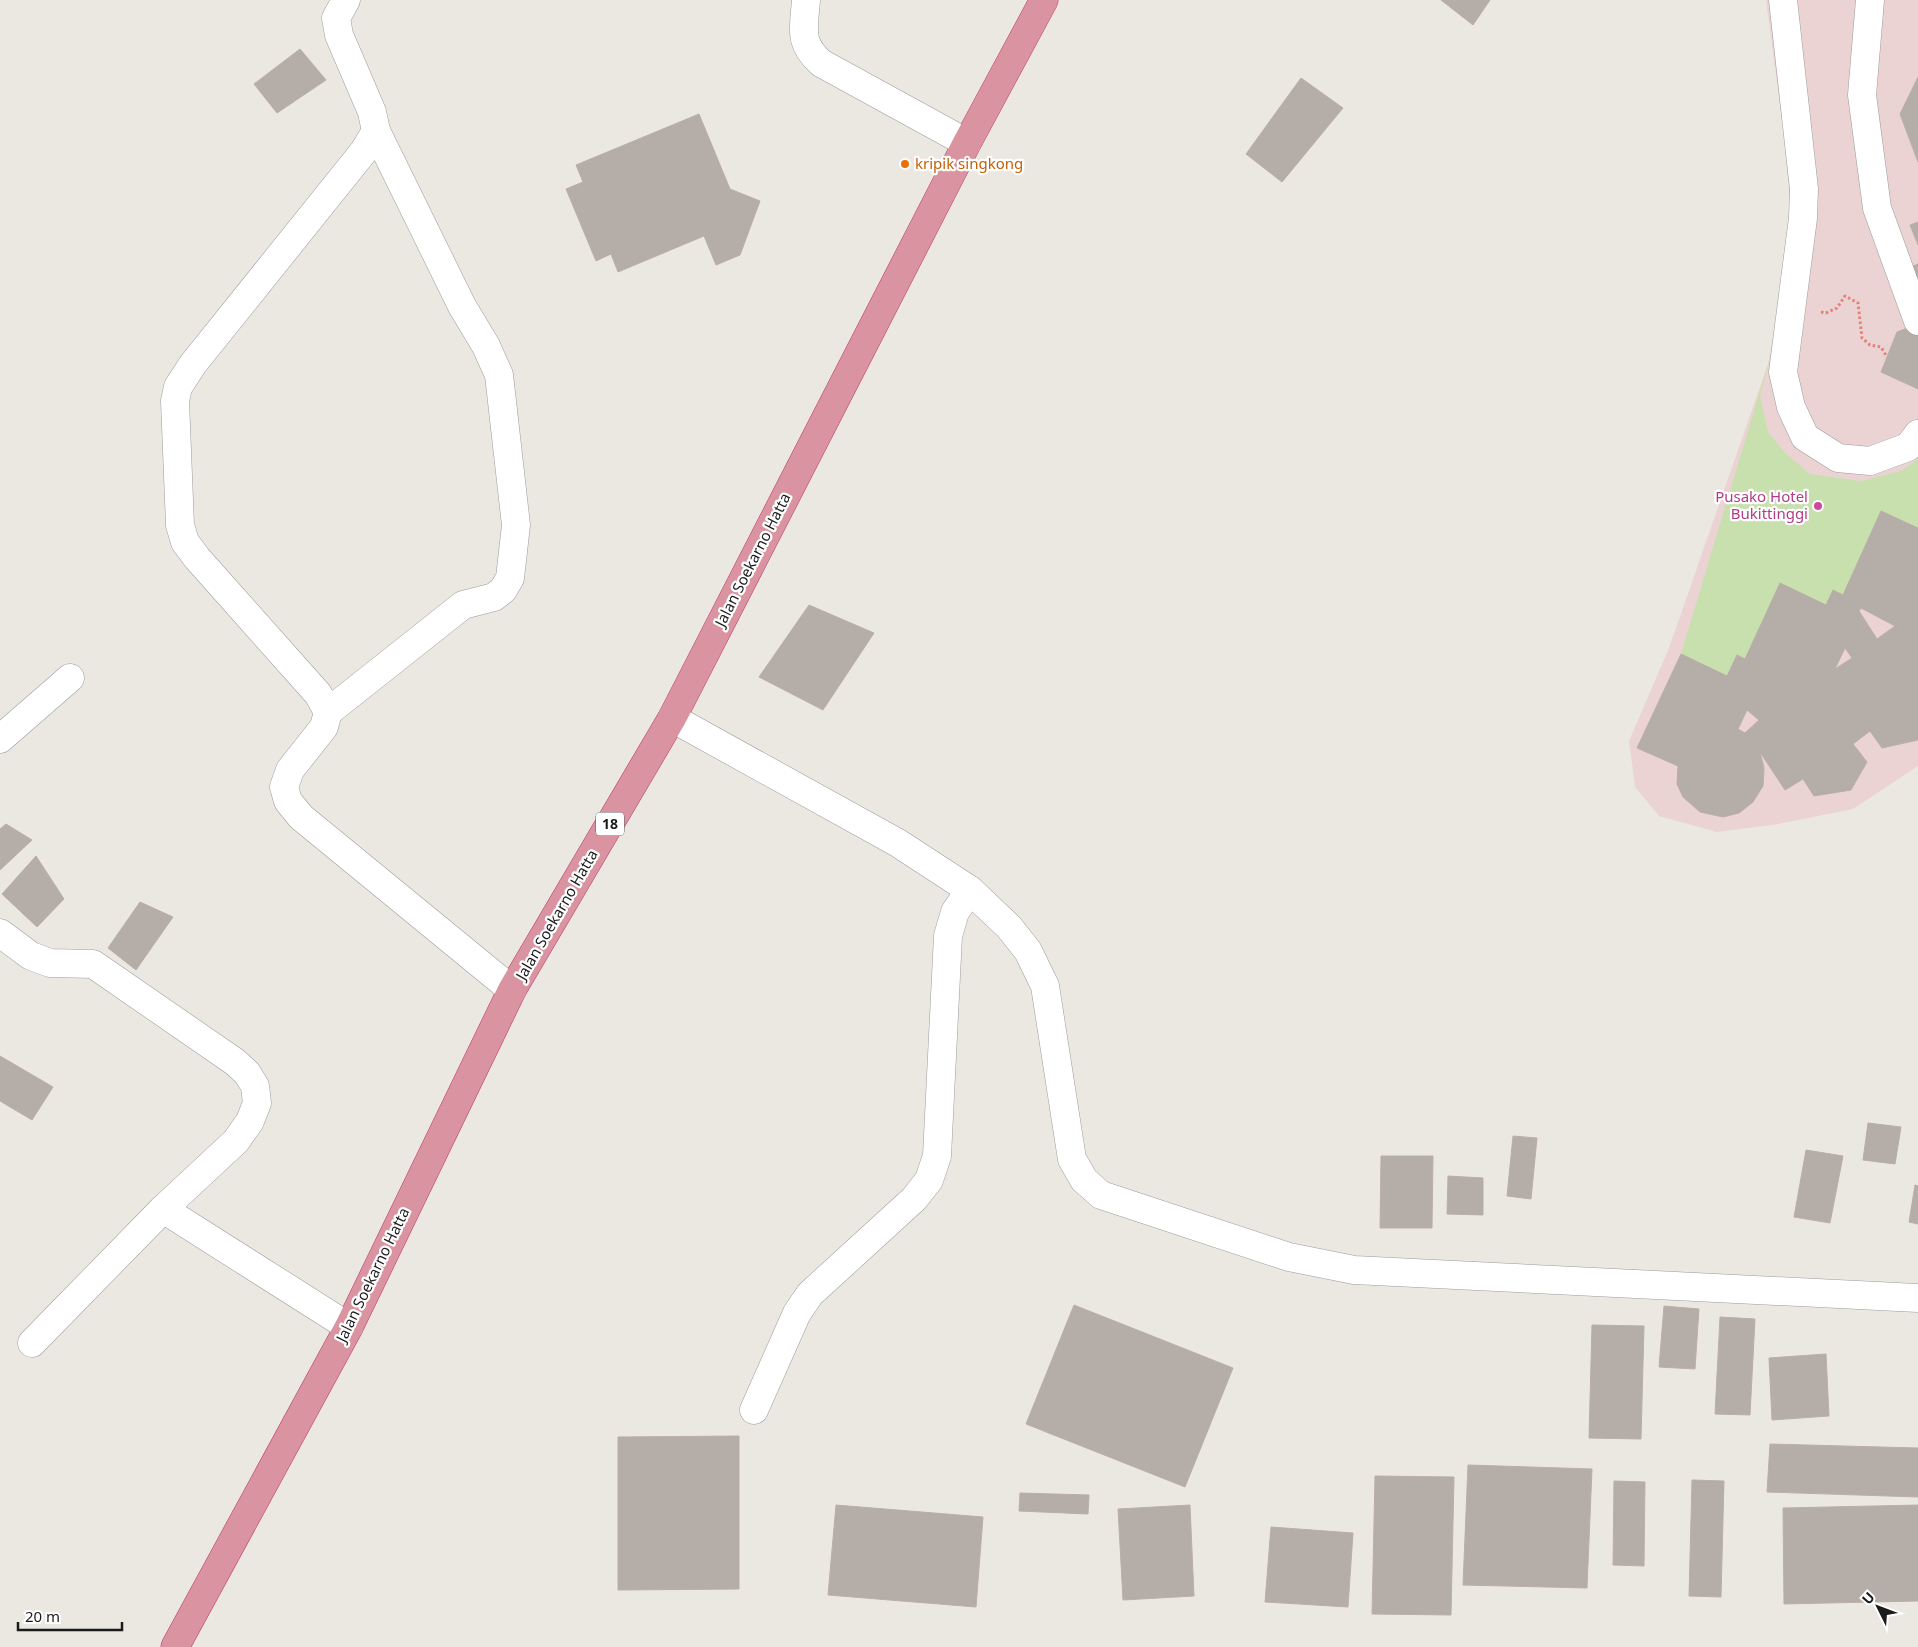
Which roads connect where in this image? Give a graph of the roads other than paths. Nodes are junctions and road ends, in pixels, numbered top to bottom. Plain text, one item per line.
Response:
1 (346, 0) edge
2 (806, 0) edge
3 (1044, 0) edge
4 (1783, 0) edge
5 (1870, 0) edge
6 (376, 131) junction
7 (967, 143) junction
8 (1918, 321) edge
9 (1918, 434) edge
10 (70, 678) dead end
11 (328, 712) junction
12 (672, 718) junction
13 (0, 739) edge
14 (970, 890) junction
15 (0, 932) edge
16 (512, 990) junction
17 (163, 1209) junction
18 (1918, 1298) edge
19 (349, 1327) junction
20 (32, 1343) dead end
21 (754, 1410) dead end
22 (175, 1647) edge

1 - 6 street
2 - 7 street
3 - 7 highway, Jalan Soekarno Hatta / 18
4 - 9 street
5 - 8 street
6 - 11 street
6 - 11 street
7 - 12 highway, Jalan Soekarno Hatta / 18
10 - 13 street
11 - 16 street
12 - 14 street
12 - 16 highway, Jalan Soekarno Hatta / 18
14 - 18 street
14 - 21 street
15 - 17 street
16 - 19 highway, Jalan Soekarno Hatta / 18
17 - 19 street
17 - 20 street
19 - 22 highway, Jalan Soekarno Hatta / 18

